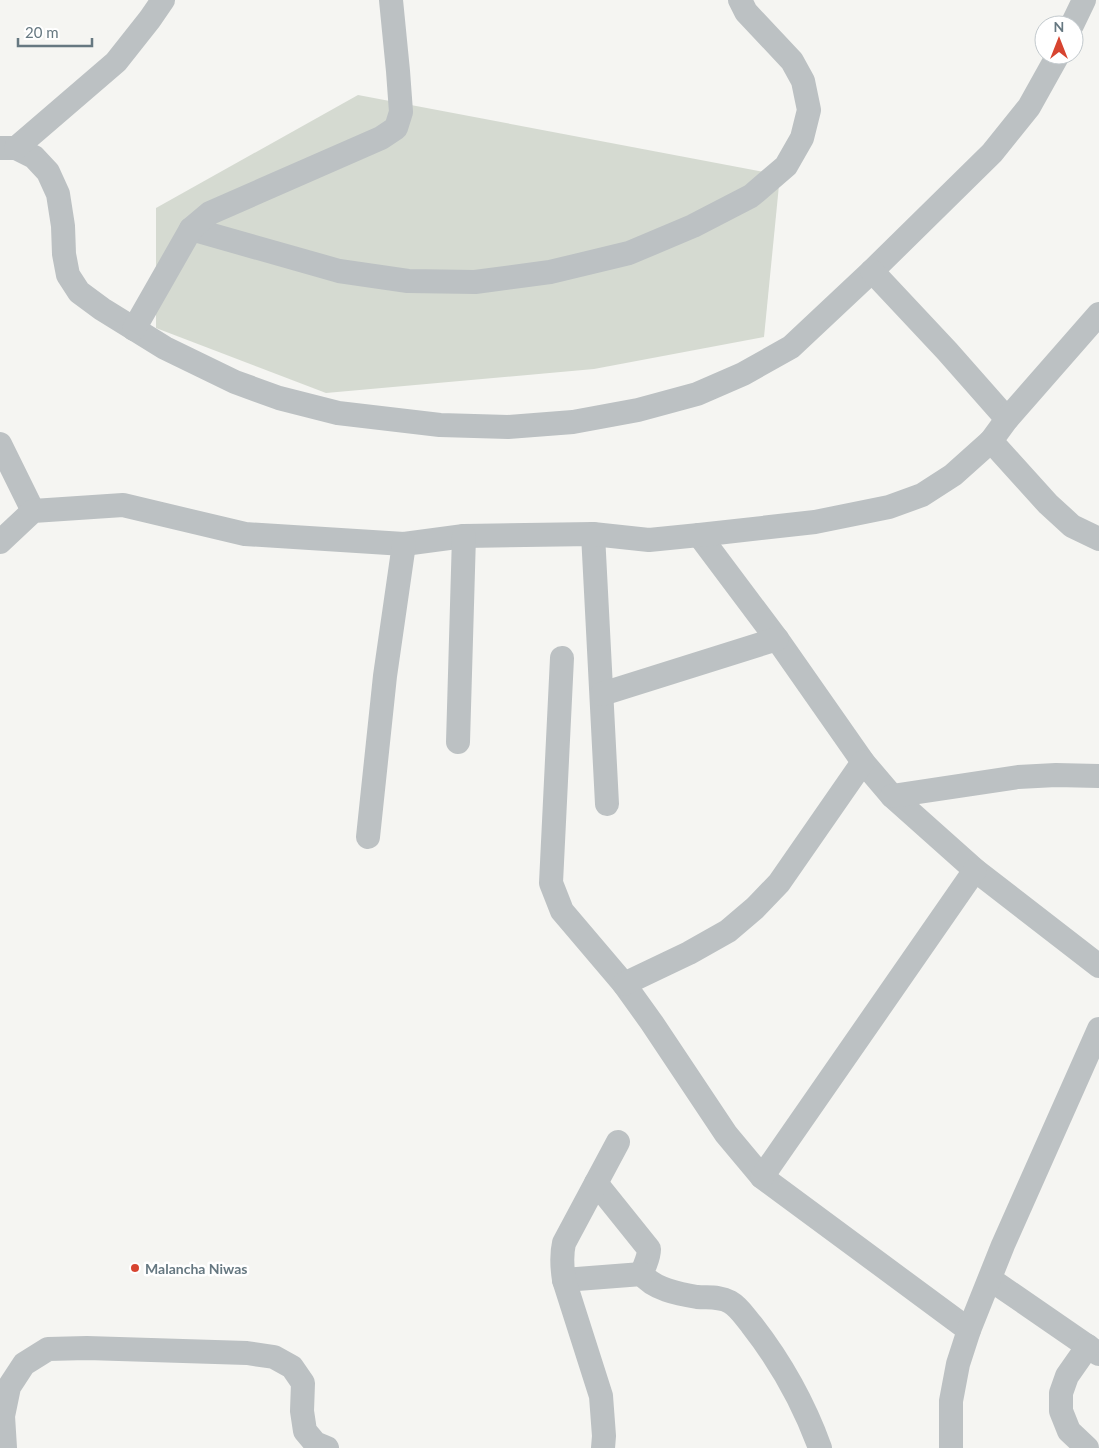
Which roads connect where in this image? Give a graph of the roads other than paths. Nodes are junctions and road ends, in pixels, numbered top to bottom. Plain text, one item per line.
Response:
1 (162, 0) edge
2 (391, 0) edge
3 (740, 0) edge
4 (1084, 0) edge
5 (1077, 15) edge
6 (1052, 65) edge
7 (8, 148) edge
8 (190, 229) junction
9 (872, 271) junction
10 (1099, 314) edge
11 (134, 329) junction
12 (1007, 419) junction
13 (991, 441) junction
14 (0, 444) edge
15 (32, 511) junction
16 (593, 534) junction
17 (699, 535) junction
18 (464, 536) junction
19 (1099, 538) edge
20 (0, 542) edge
21 (404, 544) junction
22 (777, 639) junction
23 (562, 658) dead end
24 (602, 694) junction
25 (458, 742) dead end
26 (863, 762) junction
27 (1099, 776) edge
28 (892, 796) junction
29 (607, 804) dead end
30 (368, 837) dead end
31 (975, 870) junction
32 (1097, 962) edge
33 (624, 984) junction
34 (1099, 1029) edge
35 (618, 1142) dead end
36 (762, 1177) junction
37 (596, 1183) junction
38 (642, 1274) junction
39 (990, 1279) junction
40 (564, 1280) junction
41 (969, 1330) junction
42 (1093, 1350) edge
43 (5, 1448) edge
44 (327, 1448) edge
45 (603, 1448) edge
46 (820, 1448) edge
47 (951, 1448) edge
48 (1086, 1448) edge

1 - 7 street
2 - 8 street
3 - 8 street
4 - 5 street
6 - 9 street
7 - 11 street
8 - 11 street
9 - 11 street
9 - 12 street
10 - 12 street
12 - 13 street
13 - 17 street
13 - 19 street
14 - 15 street
15 - 20 street
15 - 21 street
16 - 17 street
16 - 18 street
16 - 24 street
17 - 22 street
18 - 21 street
18 - 25 street
21 - 30 street
22 - 24 street
22 - 26 street
23 - 33 street
24 - 29 street
26 - 28 street
26 - 33 street
27 - 28 street
28 - 31 street
31 - 32 street
31 - 36 street
33 - 36 street
34 - 39 street
35 - 37 street
36 - 41 street
37 - 38 street
37 - 40 street
38 - 40 street
38 - 46 street
39 - 41 street
39 - 42 street
40 - 45 street
41 - 47 street
42 - 48 street
43 - 44 street

